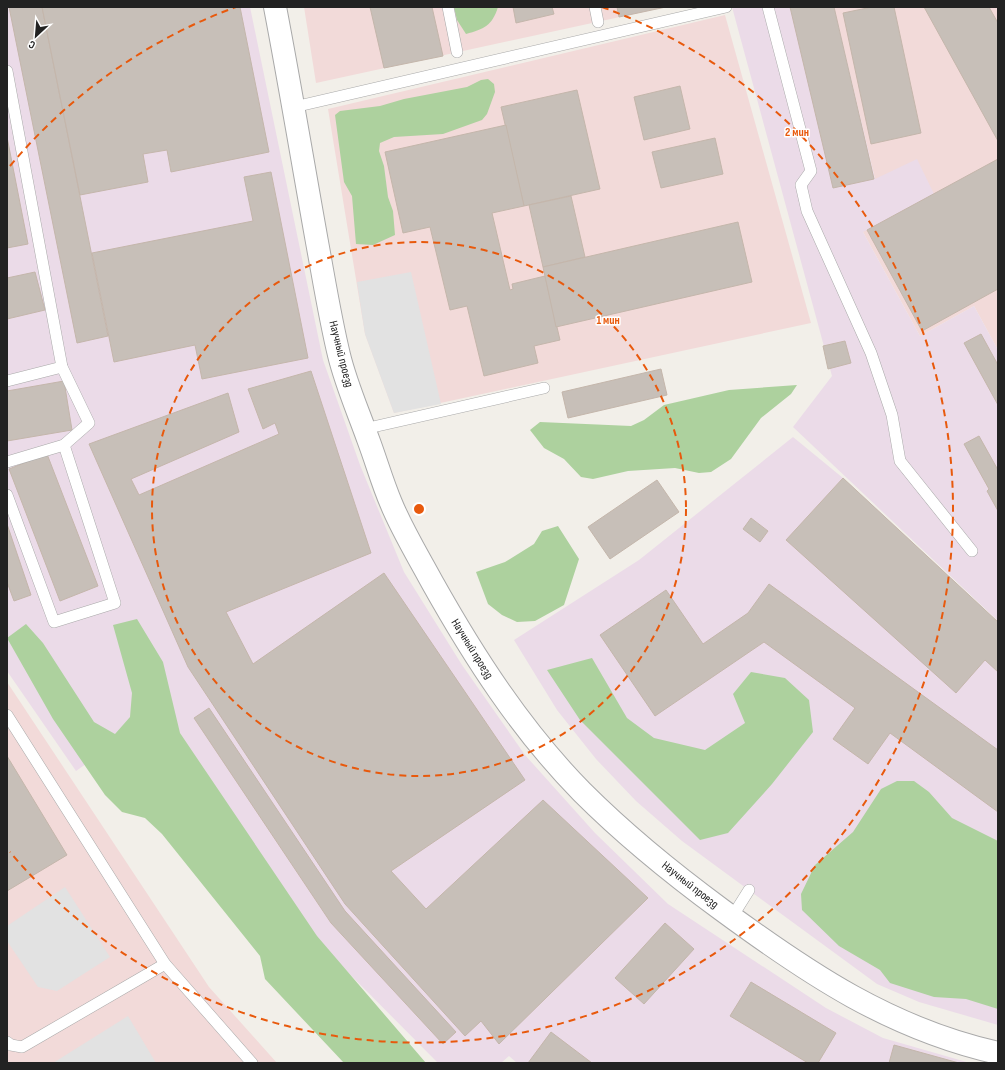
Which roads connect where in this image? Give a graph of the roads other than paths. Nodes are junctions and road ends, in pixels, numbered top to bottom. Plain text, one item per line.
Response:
1 (275, 7) edge
2 (448, 7) edge
3 (595, 7) edge
4 (726, 7) edge
5 (768, 7) edge
6 (598, 22) dead end
7 (458, 52) dead end
8 (7, 71) edge
9 (294, 107) junction
10 (62, 367) junction
11 (7, 381) edge
12 (544, 388) dead end
13 (364, 429) junction
14 (64, 445) junction
15 (7, 462) edge
16 (7, 496) edge
17 (972, 551) dead end
18 (7, 714) edge
19 (749, 890) dead end
20 (732, 917) junction
21 (164, 964) junction
22 (7, 1042) edge
23 (998, 1053) edge
24 (252, 1063) edge

1 - 9 street, Научный проезд
2 - 7 lane
3 - 6 lane
4 - 9 lane
5 - 17 lane
8 - 10 lane
9 - 13 street, Научный проезд
10 - 11 lane
10 - 14 lane
12 - 13 lane
13 - 20 street, Научный проезд
14 - 15 lane
14 - 16 lane
18 - 21 lane
19 - 20 lane
20 - 23 street, Научный проезд
21 - 22 lane
21 - 24 lane

